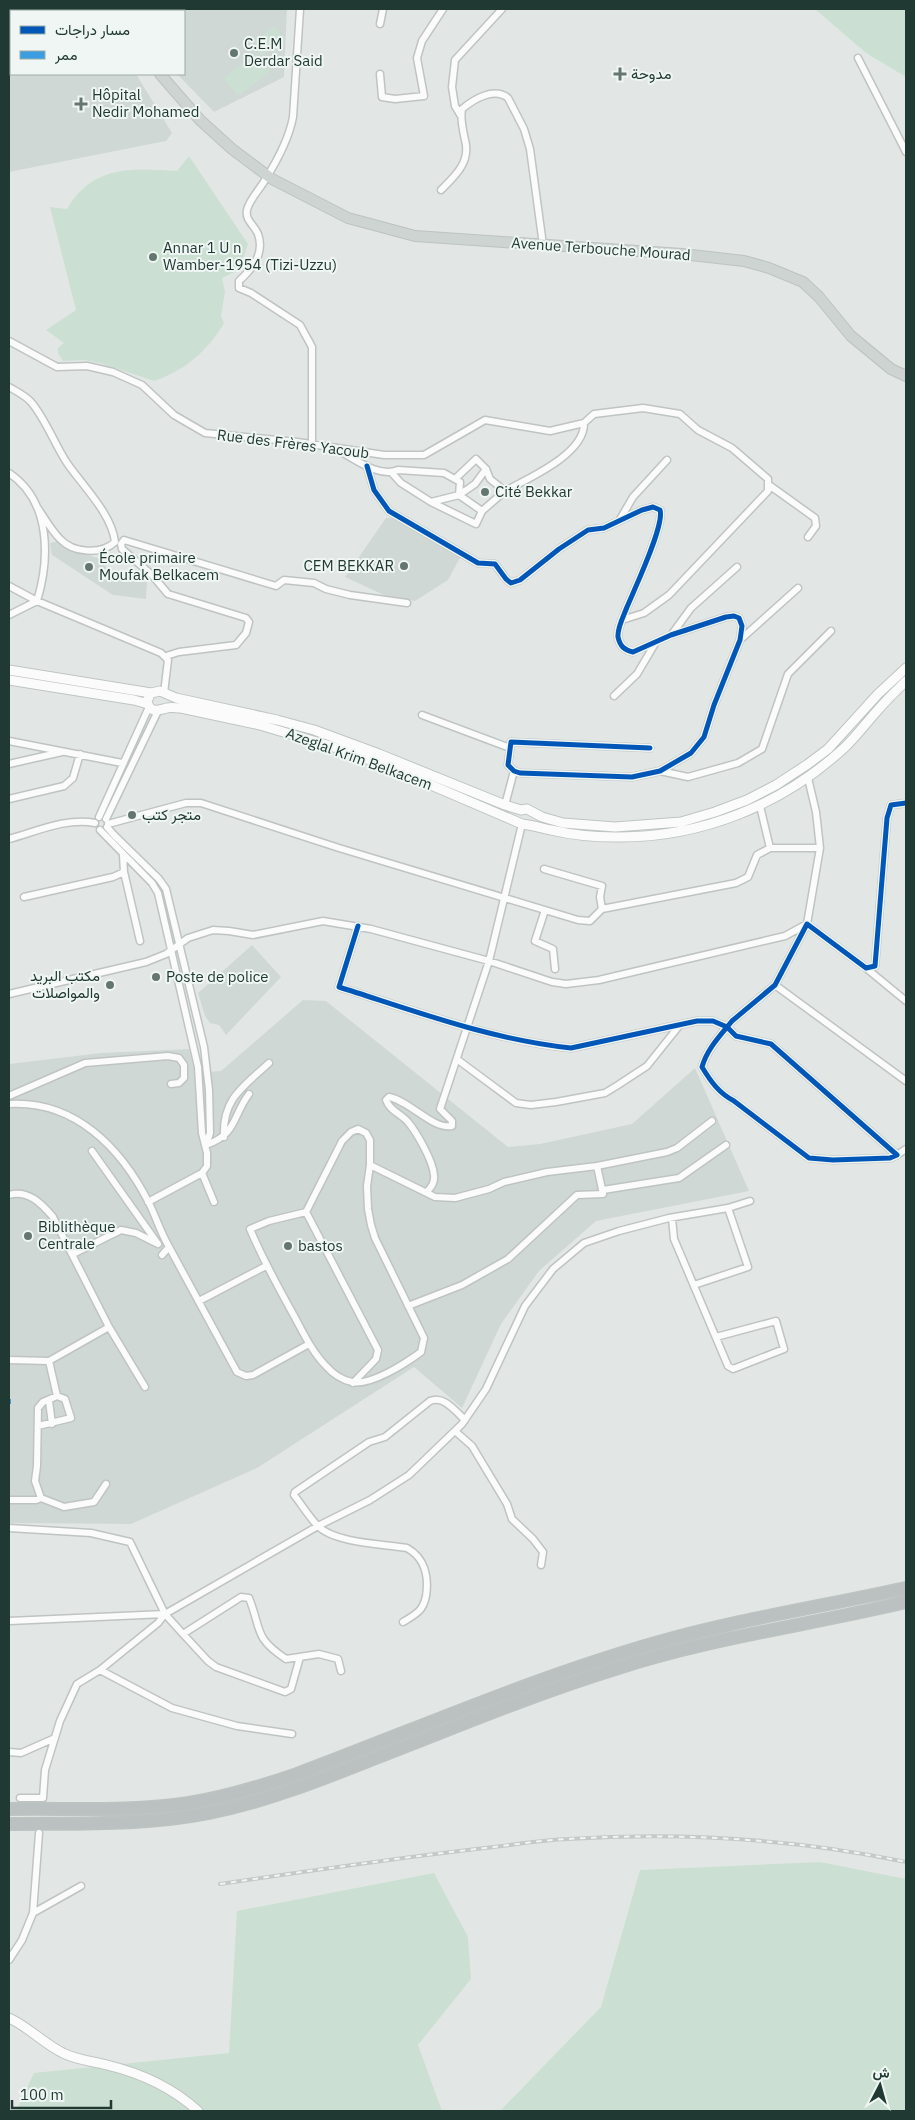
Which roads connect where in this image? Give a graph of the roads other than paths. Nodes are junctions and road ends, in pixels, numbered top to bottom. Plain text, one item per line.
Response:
1 (300, 9) edge
2 (383, 9) edge
3 (443, 9) edge
4 (502, 9) edge
5 (380, 24) dead end
6 (858, 58) dead end
7 (380, 74) dead end
8 (161, 75) edge
9 (460, 116) junction
10 (906, 152) edge
11 (268, 176) junction
12 (441, 190) dead end
13 (543, 244) junction
14 (9, 341) edge
15 (906, 376) edge
16 (9, 387) edge
17 (584, 423) junction
18 (312, 444) junction
19 (335, 448) junction
20 (667, 460) dead end
21 (366, 466) junction
22 (486, 469) junction
23 (391, 472) junction
24 (9, 473) edge
25 (455, 479) junction
26 (769, 485) junction
27 (505, 491) junction
28 (459, 494) junction
29 (432, 502) junction
30 (37, 507) junction
31 (482, 511) junction
32 (619, 521) junction
33 (808, 537) dead end
34 (118, 543) junction
35 (737, 567) dead end
36 (9, 586) edge
37 (798, 588) dead end
38 (38, 601) junction
39 (407, 603) dead end
40 (9, 615) edge
41 (622, 620) junction
42 (831, 632) dead end
43 (671, 635) junction
44 (740, 640) junction
45 (656, 642) junction
46 (166, 656) junction
47 (906, 668) edge
48 (9, 670) edge
49 (9, 680) edge
50 (906, 681) edge
51 (151, 693) junction
52 (165, 694) junction
53 (614, 696) dead end
54 (155, 708) junction
55 (422, 715) dead end
56 (9, 741) edge
57 (510, 748) junction
58 (650, 748) dead end
59 (66, 751) junction
60 (80, 754) junction
61 (122, 763) junction
62 (9, 764) edge
63 (514, 771) junction
64 (660, 771) junction
65 (808, 778) junction
66 (9, 799) edge
67 (906, 803) edge
68 (505, 805) junction
69 (760, 806) junction
70 (521, 810) junction
71 (531, 813) junction
72 (97, 820) junction
73 (107, 823) junction
74 (523, 823) junction
75 (100, 830) junction
76 (9, 839) edge
77 (770, 848) junction
78 (820, 848) junction
79 (123, 855) junction
80 (544, 869) dead end
81 (124, 872) junction
82 (24, 897) dead end
83 (503, 897) junction
84 (602, 908) junction
85 (545, 910) junction
86 (807, 924) junction
87 (358, 926) junction
88 (140, 941) dead end
89 (180, 944) junction
90 (170, 950) junction
91 (489, 961) junction
92 (866, 968) junction
93 (555, 970) dead end
94 (775, 985) junction
95 (9, 994) edge
96 (906, 1001) edge
97 (679, 1026) junction
98 (727, 1027) junction
99 (466, 1028) junction
100 (458, 1060) junction
101 (269, 1063) dead end
102 (906, 1081) edge
103 (171, 1084) dead end
104 (250, 1094) dead end
105 (9, 1096) edge
106 (9, 1104) edge
107 (712, 1120) dead end
108 (224, 1137) junction
109 (206, 1145) junction
110 (726, 1145) dead end
111 (906, 1149) edge
112 (92, 1150) dead end
113 (897, 1155) junction
114 (370, 1165) junction
115 (597, 1166) junction
116 (202, 1173) junction
117 (602, 1190) junction
118 (427, 1192) junction
119 (9, 1195) edge
120 (750, 1201) dead end
121 (148, 1202) junction
122 (214, 1202) dead end
123 (728, 1208) junction
124 (306, 1212) junction
125 (672, 1218) junction
126 (158, 1244) junction
127 (168, 1245) junction
128 (73, 1254) junction
129 (162, 1255) dead end
130 (266, 1266) junction
131 (694, 1285) junction
132 (199, 1301) junction
133 (408, 1306) junction
134 (109, 1328) junction
135 (716, 1337) junction
136 (309, 1344) junction
137 (9, 1360) edge
138 (49, 1361) junction
139 (353, 1383) junction
140 (145, 1387) dead end
141 (57, 1396) junction
142 (49, 1401) junction
143 (465, 1420) junction
144 (52, 1424) junction
145 (38, 1426) junction
146 (455, 1431) junction
147 (106, 1484) dead end
148 (41, 1498) junction
149 (9, 1500) edge
150 (318, 1526) junction
151 (9, 1528) edge
152 (540, 1565) dead end
153 (906, 1588) edge
154 (906, 1602) edge
155 (165, 1614) junction
156 (9, 1621) edge
157 (403, 1622) dead end
158 (183, 1634) junction
159 (300, 1657) junction
160 (100, 1670) junction
161 (341, 1671) dead end
162 (292, 1734) dead end
163 (55, 1738) junction
164 (9, 1752) edge
165 (20, 1798) dead end
166 (9, 1809) edge
167 (9, 1824) edge
168 (39, 1833) dead end
169 (81, 1886) dead end
170 (33, 1913) junction
171 (9, 1960) edge
172 (9, 2018) edge
173 (198, 2111) edge

1 - 11 street
2 - 5 street
3 - 7 street
4 - 9 street
6 - 10 street
8 - 11 main road, Avenue Terbouche Mourad
9 - 12 street
9 - 13 street
11 - 13 main road, Avenue Terbouche Mourad
11 - 18 street
13 - 15 main road, Avenue Terbouche Mourad
14 - 18 street, Rue des Frères Yacoub
16 - 34 street
17 - 19 street, Rue des Frères Yacoub
17 - 26 street
17 - 27 street
18 - 19 street, Rue des Frères Yacoub
19 - 21 street
20 - 32 street
21 - 23 street
21 - 32 street
22 - 25 street
22 - 27 street
22 - 28 street
23 - 25 street
23 - 29 street
24 - 30 street
25 - 28 street
26 - 33 street
26 - 41 street
27 - 31 street
28 - 29 street
28 - 31 street
29 - 31 street
30 - 34 street
30 - 38 street
32 - 41 street
34 - 39 street
34 - 46 street
35 - 43 street
36 - 38 street
37 - 44 street
38 - 40 street
38 - 46 street
41 - 45 street
42 - 64 street
43 - 44 street
43 - 45 street
44 - 64 street
45 - 53 street
46 - 52 street
47 - 71 main road
48 - 51 main road
49 - 54 main road, Azeglal Krim Belkacem
50 - 65 main road, Azeglal Krim Belkacem
51 - 52 main road
51 - 54 main road
52 - 54 main road
52 - 68 main road
54 - 61 street
54 - 73 street
54 - 74 main road, Azeglal Krim Belkacem
55 - 57 street
56 - 59 street
57 - 58 street
57 - 63 street
59 - 60 street
59 - 62 street
60 - 61 street
60 - 66 street
61 - 72 street
63 - 64 street
63 - 68 street
65 - 69 main road, Azeglal Krim Belkacem
65 - 78 street
67 - 92 street
68 - 70 main road
69 - 74 main road, Azeglal Krim Belkacem
69 - 77 street
70 - 71 main road
70 - 74 main road
71 - 74 main road
72 - 73 street
72 - 75 street
72 - 76 street
73 - 75 street
73 - 83 street
73 - 89 street
74 - 83 street
75 - 79 street
77 - 78 street
77 - 84 street
78 - 86 street
79 - 81 street
79 - 90 street
80 - 84 street
81 - 82 street
81 - 88 street
83 - 85 street
83 - 91 street
84 - 85 street
85 - 93 street
86 - 91 street
86 - 92 street
86 - 94 street
87 - 89 street
87 - 91 street
87 - 99 street
89 - 90 street
89 - 109 street
90 - 95 street
90 - 109 street
91 - 99 street
92 - 96 street
94 - 98 street
94 - 102 street
97 - 98 street
97 - 99 street
97 - 100 street
98 - 113 street
98 - 113 street
99 - 100 street
100 - 118 street
101 - 108 street
103 - 105 street
104 - 108 street
106 - 121 street
107 - 115 street
108 - 109 street
109 - 116 street
110 - 117 street
111 - 113 street
112 - 126 street
114 - 118 street
114 - 124 street
114 - 133 street
115 - 117 street
115 - 118 street
116 - 121 street
116 - 122 street
117 - 133 street
119 - 128 street
120 - 123 street
121 - 127 street
123 - 125 street
123 - 131 street
124 - 130 street
124 - 139 street
125 - 131 street
125 - 143 street
126 - 127 street
126 - 128 street
127 - 129 street
127 - 132 street
128 - 134 street
130 - 132 street
130 - 136 street
131 - 135 street
132 - 136 street
133 - 139 street
134 - 138 street
134 - 140 street
135 - 135 street
136 - 139 street
137 - 138 street
138 - 141 street
141 - 142 street
141 - 144 street
142 - 144 street
142 - 145 street
143 - 146 street
143 - 150 street
144 - 145 street
145 - 148 street
146 - 150 street
146 - 152 street
147 - 148 street
148 - 149 street
150 - 155 street
150 - 157 street
151 - 155 street
153 - 166 highway
154 - 167 highway
155 - 156 street
155 - 158 street
155 - 160 street
158 - 159 street
158 - 159 street
159 - 161 street
160 - 162 street
160 - 163 street
163 - 164 street
163 - 165 street
168 - 170 street
169 - 170 street
170 - 171 street
172 - 173 main road

